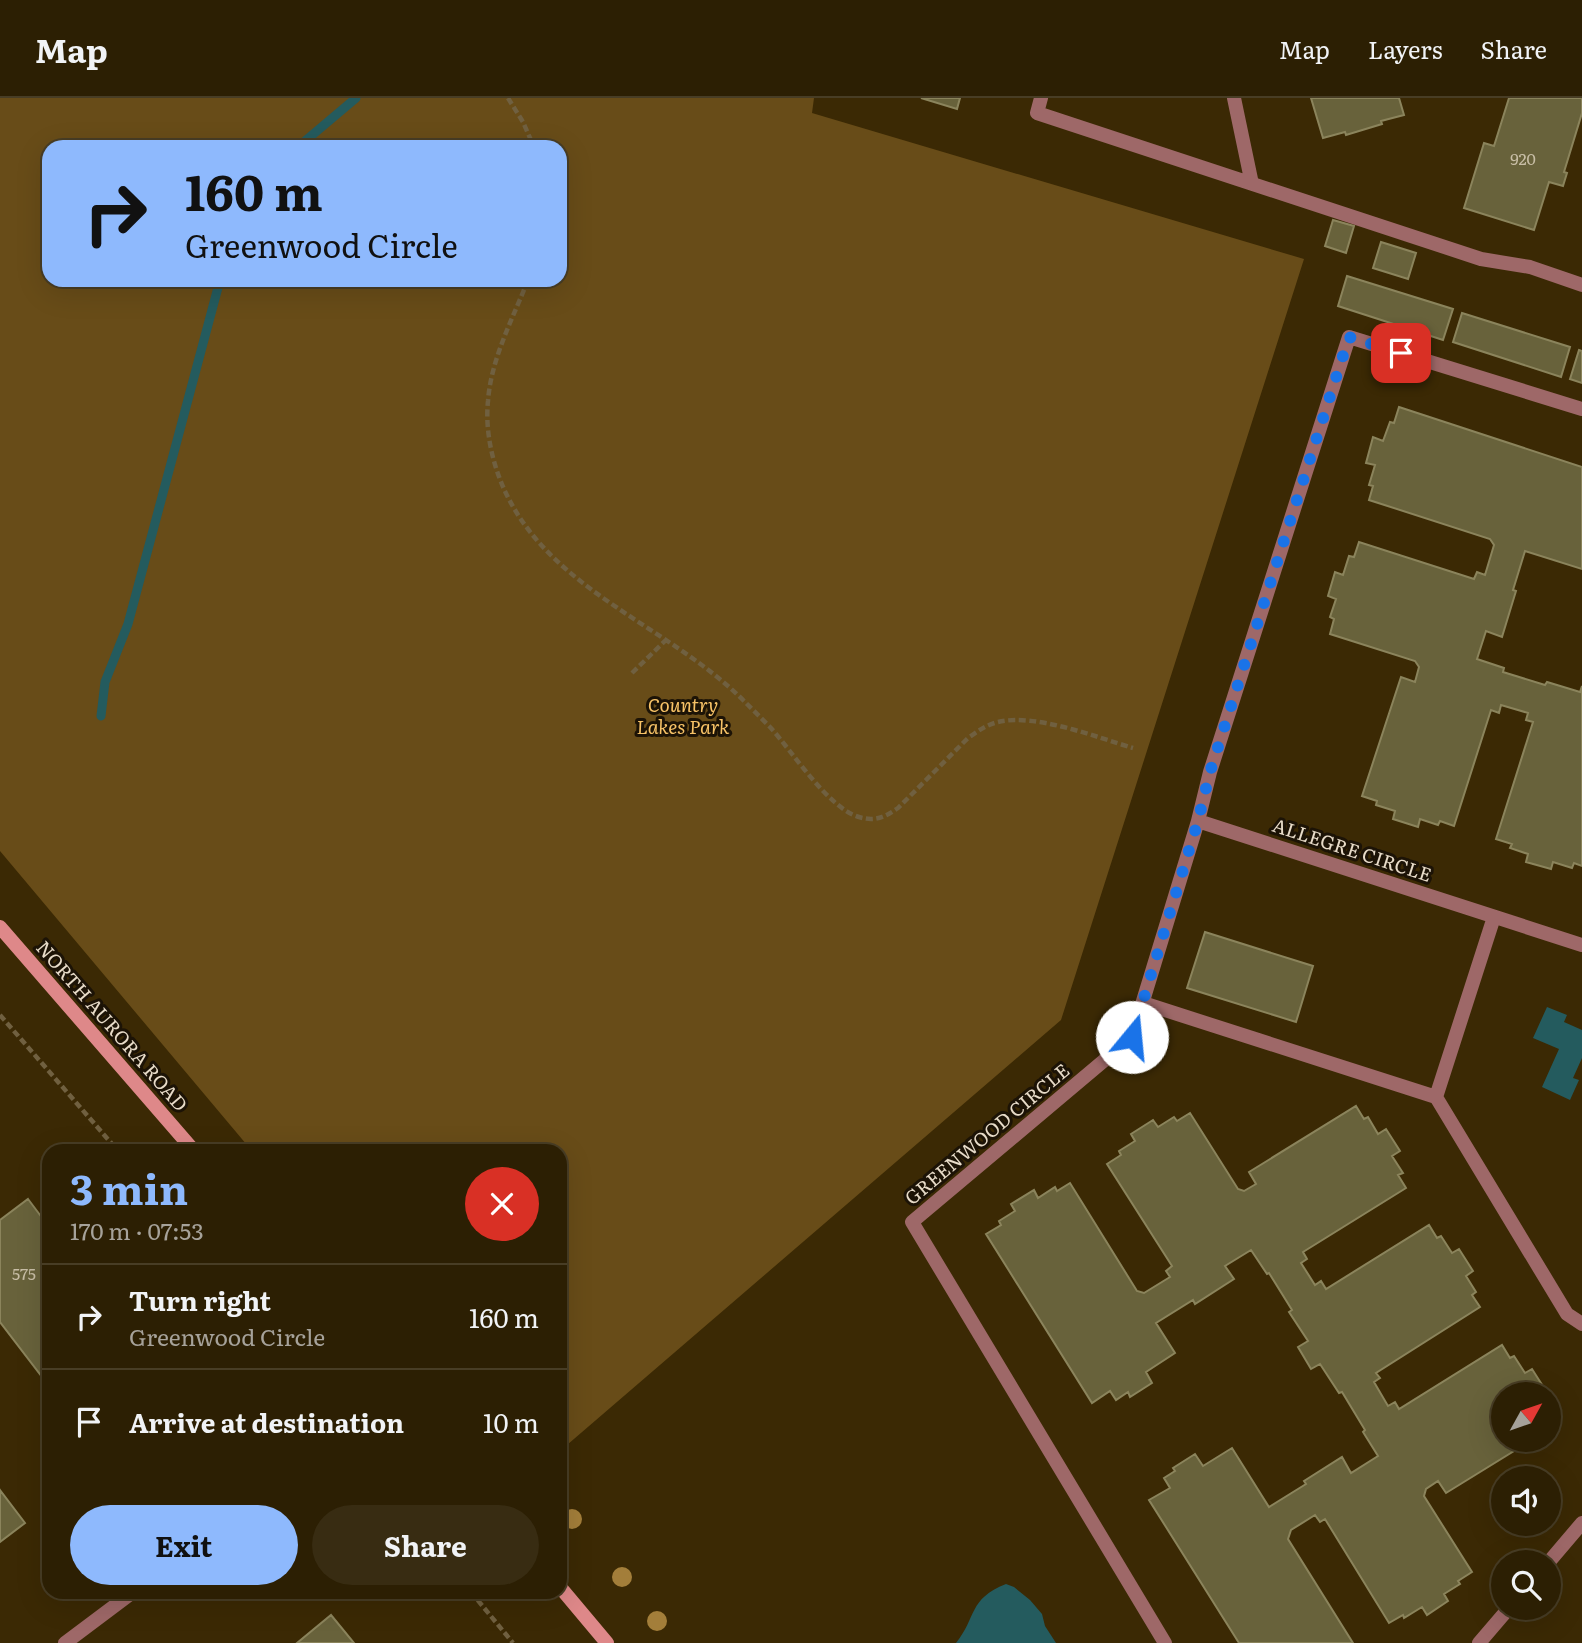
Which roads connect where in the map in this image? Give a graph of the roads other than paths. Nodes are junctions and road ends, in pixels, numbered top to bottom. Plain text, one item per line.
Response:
1 (1041, 98) edge
2 (1234, 98) edge
3 (1252, 184) junction
4 (1582, 285) edge
5 (1582, 408) edge
6 (1198, 821) junction
7 (1494, 916) junction
8 (0, 927) edge
9 (1582, 945) edge
10 (1143, 1003) junction
11 (1436, 1097) junction
12 (188, 1144) edge
13 (1582, 1324) edge
14 (1582, 1523) edge
15 (1559, 1550) edge
16 (567, 1595) edge
17 (124, 1599) edge
18 (1499, 1620) edge
19 (65, 1643) edge
20 (607, 1643) edge
21 (1165, 1643) edge
22 (1479, 1643) edge

1 - 3 street
2 - 3 street
3 - 4 street
5 - 6 street, GREENWOOD CIRCLE
6 - 7 street, ALLEGRE CIRCLE
6 - 10 street, GREENWOOD CIRCLE
7 - 9 street, ALLEGRE CIRCLE
7 - 11 street
8 - 12 main road, NORTH AURORA ROAD
10 - 11 street
10 - 21 street, GREENWOOD CIRCLE
11 - 13 street
14 - 15 street
16 - 20 main road
17 - 19 street
18 - 22 street

